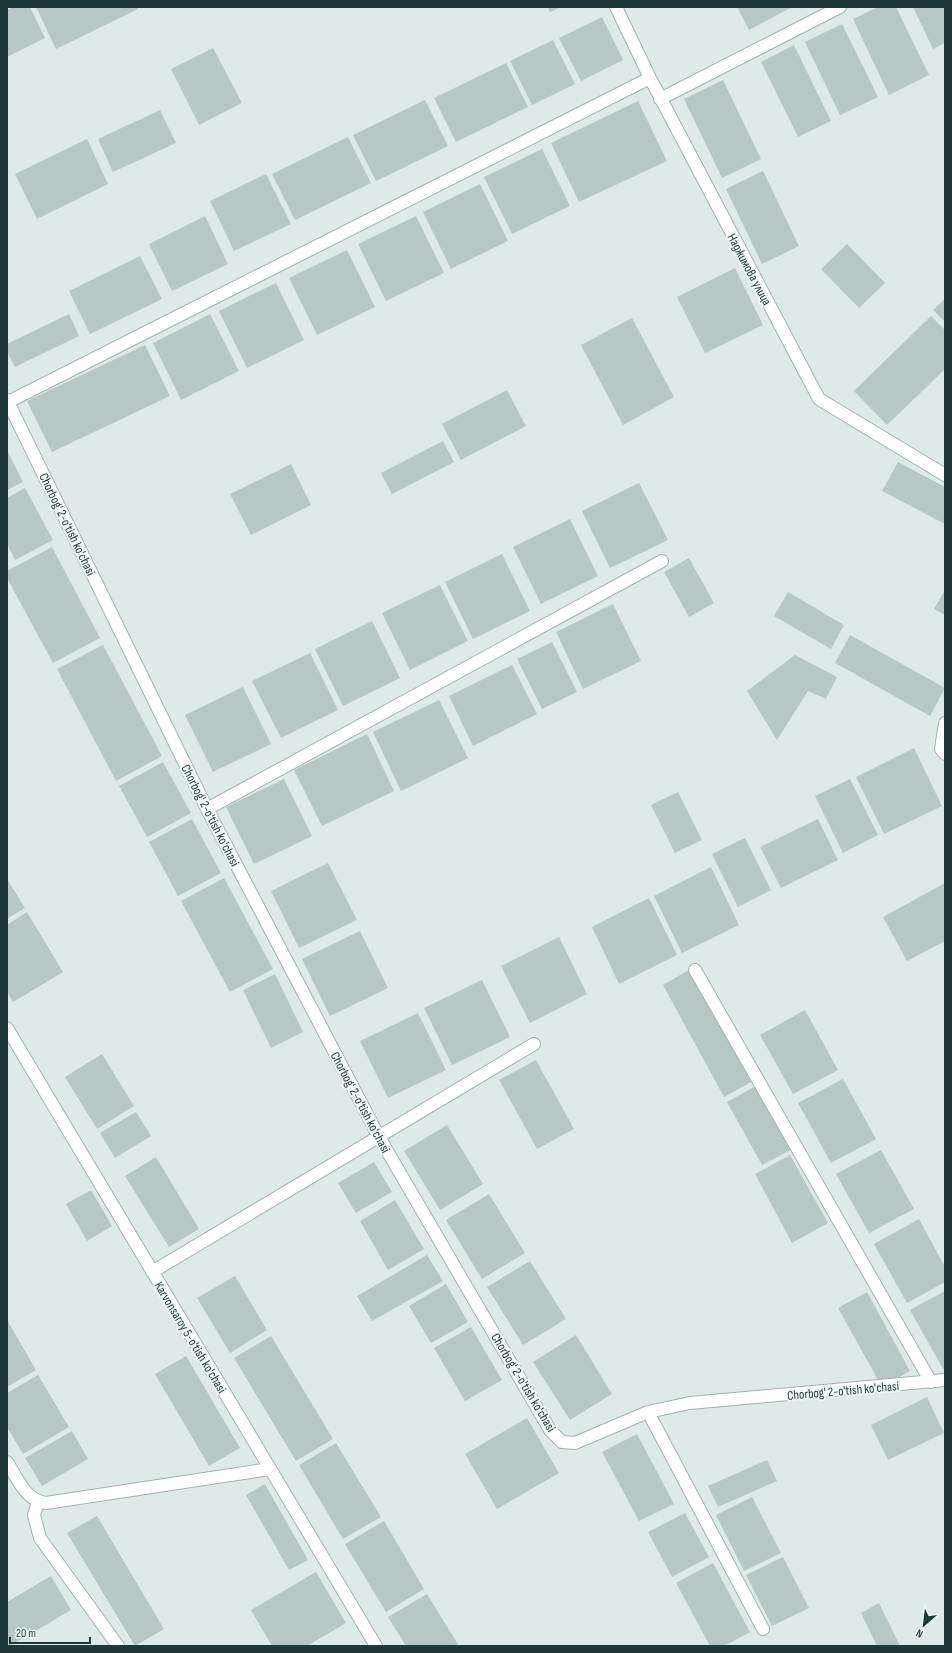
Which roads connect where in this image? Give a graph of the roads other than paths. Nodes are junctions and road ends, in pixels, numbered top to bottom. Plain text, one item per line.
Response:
1 (616, 7) edge
2 (840, 7) edge
3 (650, 78) junction
4 (660, 99) junction
5 (8, 401) edge
6 (945, 475) edge
7 (662, 561) dead end
8 (945, 723) edge
9 (945, 754) edge
10 (207, 809) junction
11 (695, 970) dead end
12 (7, 1028) edge
13 (534, 1044) dead end
14 (379, 1137) junction
15 (152, 1272) junction
16 (945, 1380) edge
17 (931, 1382) junction
18 (648, 1412) junction
19 (7, 1462) edge
20 (270, 1469) junction
21 (38, 1502) junction
22 (763, 1629) dead end
23 (118, 1646) edge
24 (376, 1646) edge

1 - 3 street, Наджимова улица
2 - 4 street
3 - 4 street, Наджимова улица
3 - 5 street
4 - 6 street, Наджимова улица
5 - 10 street, Chorbog' 2-o'tish ko'chasi
7 - 10 street
8 - 9 street
10 - 14 street, Chorbog' 2-o'tish ko'chasi
11 - 17 street
12 - 15 street, Karvonsaroy 5-o'tish ko'chasi
13 - 14 street
14 - 15 street
14 - 18 street, Chorbog' 2-o'tish ko'chasi
15 - 20 street, Karvonsaroy 5-o'tish ko'chasi
16 - 17 street, Chorbog' 2-o'tish ko'chasi
17 - 18 street, Chorbog' 2-o'tish ko'chasi
18 - 22 street
19 - 21 street
20 - 21 street
20 - 24 street, Karvonsaroy 5-o'tish ko'chasi
21 - 23 street

